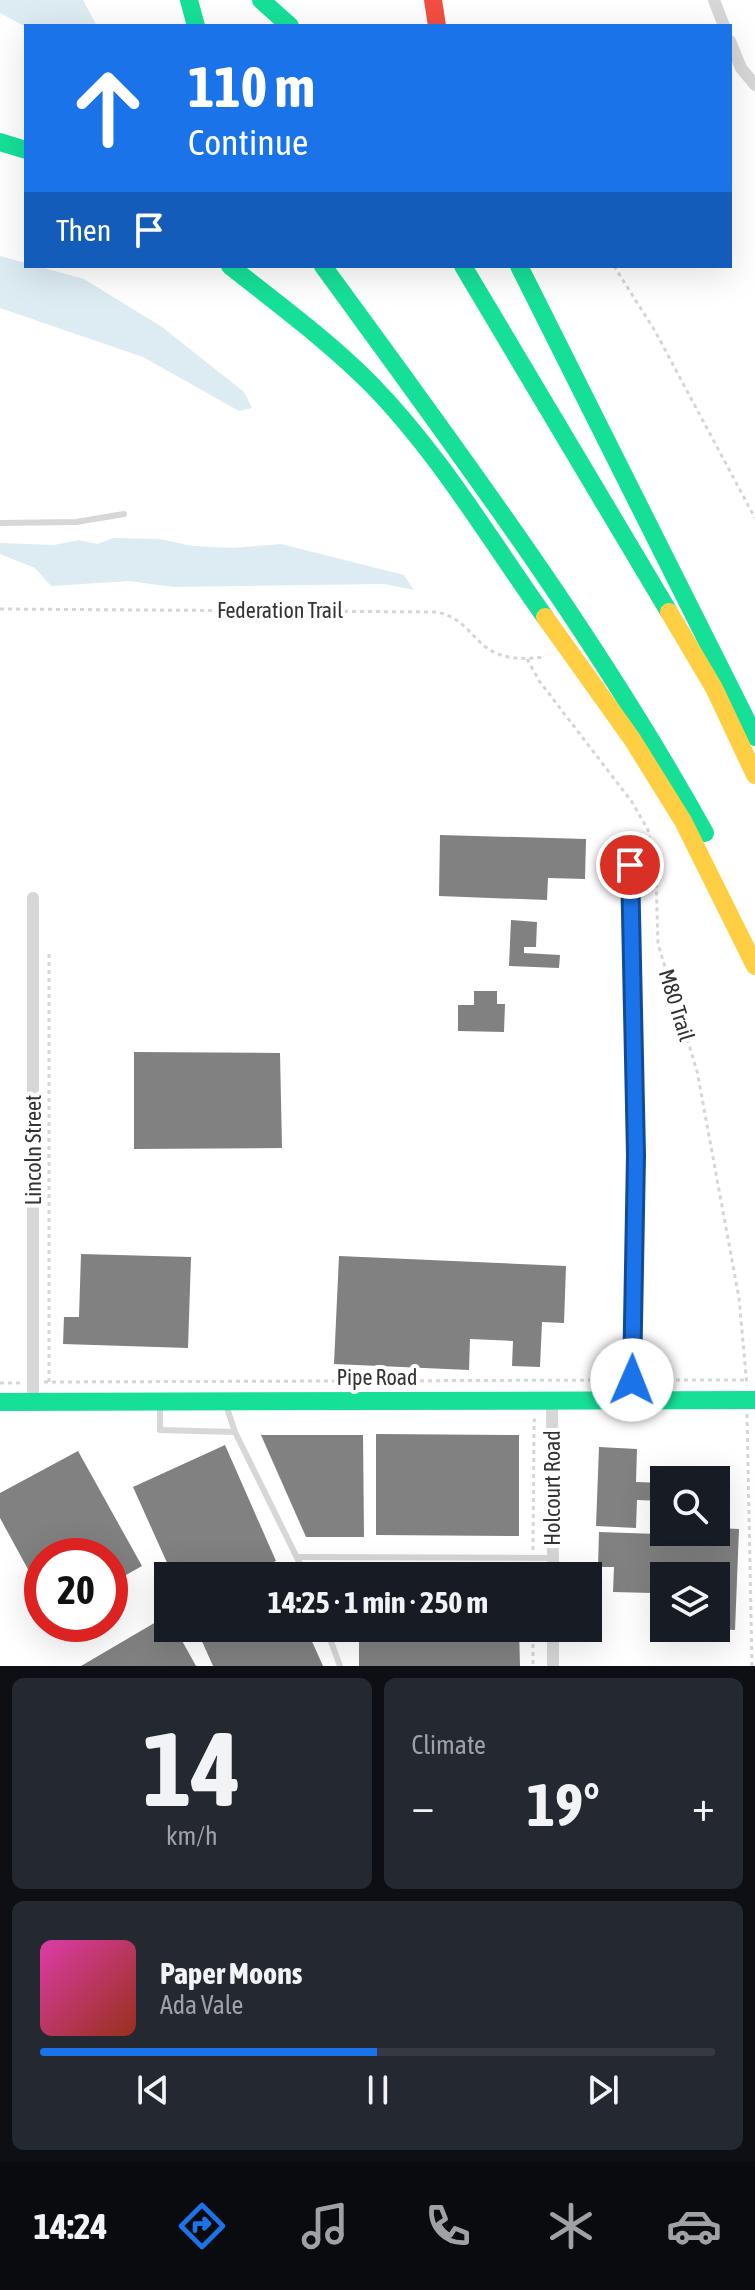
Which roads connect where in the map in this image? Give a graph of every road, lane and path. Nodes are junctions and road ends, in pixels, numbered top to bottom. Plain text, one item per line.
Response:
1 (189, 0) edge
2 (261, 0) edge
3 (433, 0) edge
4 (714, 0) edge
5 (195, 24) edge
6 (288, 24) edge
7 (437, 24) edge
8 (723, 24) edge
9 (732, 46) edge
10 (755, 85) edge
11 (0, 142) edge
12 (24, 149) edge
13 (233, 268) edge
14 (324, 268) edge
15 (464, 268) edge
16 (520, 268) edge
17 (615, 268) edge
18 (124, 514) dead end
19 (755, 518) edge
20 (0, 523) edge
21 (0, 609) edge
22 (544, 657) dead end
23 (527, 659) junction
24 (755, 737) edge
25 (755, 775) edge
26 (630, 865) dead end
27 (33, 898) dead end
28 (49, 953) dead end
29 (755, 957) edge
30 (755, 966) edge
31 (632, 1380) junction
32 (747, 1380) junction
33 (49, 1382) junction
34 (0, 1383) edge
35 (33, 1383) junction
36 (751, 1394) edge
37 (633, 1400) junction
38 (225, 1401) junction
39 (0, 1402) edge
40 (33, 1402) junction
41 (159, 1402) junction
42 (552, 1410) junction
43 (748, 1421) dead end
44 (235, 1432) junction
45 (299, 1557) junction
46 (533, 1557) junction
47 (553, 1558) junction
48 (301, 1562) edge
49 (533, 1562) edge
50 (553, 1562) edge
51 (331, 1642) edge
52 (533, 1642) edge
53 (553, 1642) edge
54 (340, 1666) edge
55 (533, 1666) edge
56 (553, 1666) edge
57 (752, 1666) edge

1 - 5 main road
2 - 6 main road
3 - 7 main road
4 - 8 street
9 - 10 street
11 - 12 main road
13 - 30 main road
14 - 29 main road
15 - 25 main road
16 - 24 main road
17 - 19 path
18 - 20 lane
21 - 23 path, Federation Trail
22 - 23 path, Federation Trail
23 - 32 path, M80 Trail
26 - 31 lane
27 - 35 street, Lincoln Street
28 - 33 path
31 - 32 path
31 - 33 path
31 - 37 lane
32 - 36 path, M80 Trail
33 - 35 path
34 - 35 path
35 - 40 street, Lincoln Street
36 - 37 main road, Pipe Road
37 - 42 main road, Pipe Road
38 - 41 main road, Pipe Road
38 - 42 main road, Pipe Road
38 - 44 lane
39 - 40 main road, Pipe Road
40 - 41 main road, Pipe Road
41 - 44 lane
42 - 46 path
42 - 47 street, Holcourt Road
43 - 57 path
44 - 45 lane
45 - 46 lane
45 - 48 lane
46 - 47 lane
46 - 49 path
47 - 50 street, Holcourt Road
51 - 54 lane
52 - 55 path
53 - 56 street

